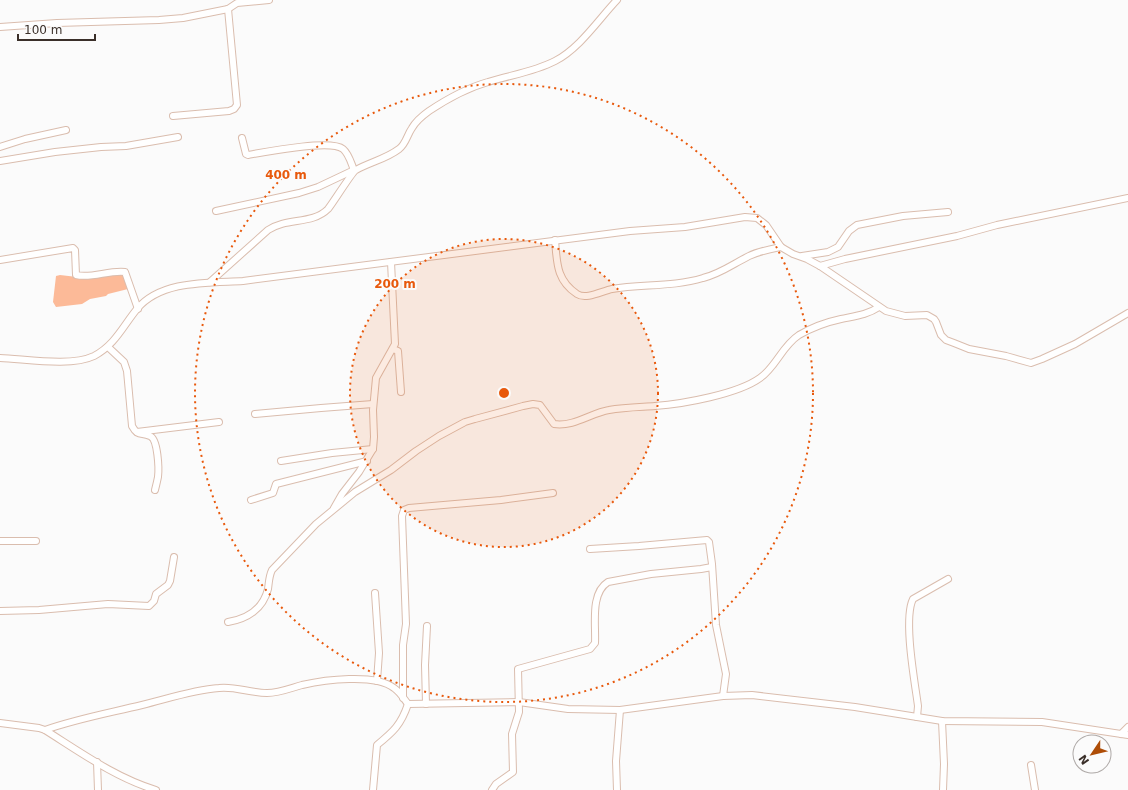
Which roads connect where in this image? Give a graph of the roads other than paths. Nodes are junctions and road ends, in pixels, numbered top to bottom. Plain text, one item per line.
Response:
1 (269, 0) edge
2 (617, 0) edge
3 (237, 2) edge
4 (228, 9) junction
5 (0, 27) edge
6 (173, 116) dead end
7 (66, 130) dead end
8 (178, 137) dead end
9 (242, 138) dead end
10 (0, 147) edge
11 (0, 161) edge
12 (354, 170) junction
13 (1128, 198) edge
14 (216, 211) dead end
15 (948, 212) dead end
16 (555, 240) junction
17 (781, 247) junction
18 (800, 256) junction
19 (0, 260) edge
20 (391, 262) junction
21 (820, 266) junction
22 (210, 282) junction
23 (879, 307) junction
24 (138, 309) junction
25 (1128, 313) edge
26 (108, 347) junction
27 (393, 348) junction
28 (0, 358) edge
29 (401, 392) dead end
30 (373, 404) junction
31 (255, 414) dead end
32 (219, 422) dead end
33 (135, 432) junction
34 (373, 449) junction
35 (281, 461) dead end
36 (367, 461) junction
37 (155, 490) dead end
38 (553, 493) dead end
39 (251, 500) dead end
40 (334, 509) junction
41 (0, 541) edge
42 (36, 541) dead end
43 (590, 549) dead end
44 (174, 557) dead end
45 (712, 567) junction
46 (948, 579) dead end
47 (375, 593) dead end
48 (0, 611) edge
49 (228, 622) dead end
50 (427, 626) dead end
51 (377, 681) junction
52 (724, 696) junction
53 (403, 698) junction
54 (519, 702) junction
55 (408, 704) junction
56 (426, 704) junction
57 (620, 710) junction
58 (917, 717) junction
59 (942, 720) junction
60 (0, 723) edge
61 (1128, 727) edge
62 (45, 730) junction
63 (1121, 734) junction
64 (1128, 735) edge
65 (97, 762) junction
66 (1031, 765) dead end
67 (98, 790) edge
68 (156, 790) edge
69 (373, 790) edge
70 (492, 790) edge
71 (617, 790) edge
72 (942, 790) edge
73 (1035, 790) edge

1 - 3 street
2 - 12 street
3 - 4 street
4 - 5 street
4 - 6 street
7 - 10 street
8 - 11 street
9 - 12 street
12 - 14 street
12 - 22 street
13 - 21 street
15 - 18 street
16 - 17 street
16 - 17 street
16 - 20 street
17 - 18 street
18 - 21 street
19 - 24 street
20 - 22 street
20 - 27 street
21 - 23 street
22 - 24 street
23 - 25 street
23 - 40 street
24 - 26 street
26 - 28 street
26 - 33 street
27 - 29 street
27 - 30 street
30 - 31 street
30 - 34 street
32 - 33 street
33 - 37 street
34 - 35 street
34 - 36 street
36 - 39 street
36 - 40 street
38 - 53 street
40 - 49 street
41 - 42 street
43 - 45 street
44 - 48 street
45 - 52 street
45 - 54 street
46 - 58 street
47 - 51 street
50 - 56 street
51 - 53 street
51 - 62 street
52 - 57 street
52 - 58 street
53 - 55 street
54 - 56 street
54 - 57 street
54 - 70 street
55 - 56 street
55 - 69 street
57 - 71 street
58 - 59 street
59 - 63 street
59 - 72 street
60 - 62 street
61 - 63 street
62 - 65 street
63 - 64 street
65 - 67 street
65 - 68 street
66 - 73 street

